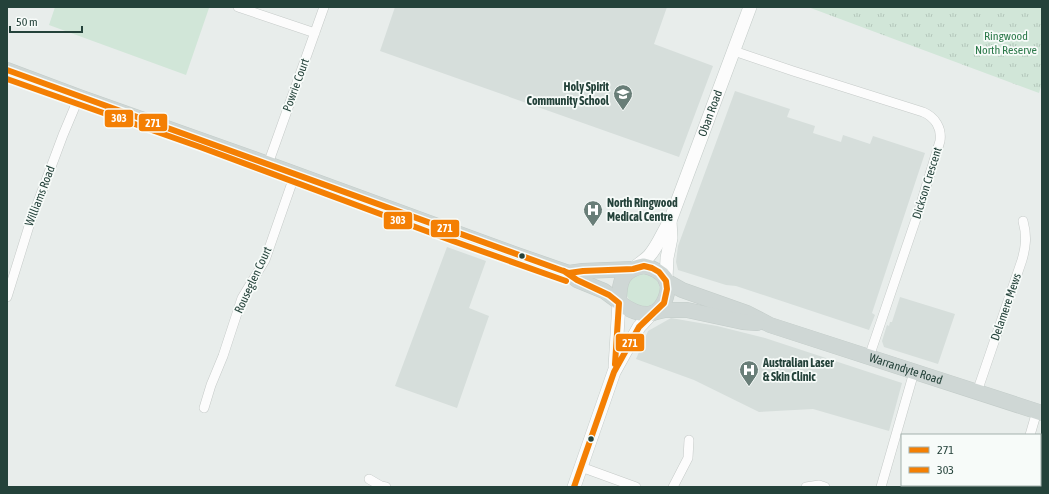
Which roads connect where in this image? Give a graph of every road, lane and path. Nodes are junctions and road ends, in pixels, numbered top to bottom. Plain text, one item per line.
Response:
1 (238, 7) edge
2 (324, 7) edge
3 (750, 7) edge
4 (315, 33) junction
5 (734, 51) junction
6 (7, 70) edge
7 (79, 97) junction
8 (268, 164) junction
9 (295, 174) junction
10 (670, 221) junction
11 (1023, 221) dead end
12 (634, 268) junction
13 (569, 273) junction
14 (666, 280) junction
15 (7, 297) edge
16 (619, 302) junction
17 (652, 313) junction
18 (770, 325) junction
19 (870, 357) junction
20 (614, 372) junction
21 (914, 372) junction
22 (977, 392) junction
23 (204, 408) dead end
24 (1040, 412) edge
25 (1030, 434) edge
26 (689, 440) dead end
27 (581, 467) junction
28 (369, 478) dead end
29 (386, 487) edge
30 (574, 487) edge
31 (636, 487) edge
32 (673, 487) edge
33 (806, 487) edge
34 (826, 487) edge
35 (880, 487) edge

1 - 4 street
2 - 4 street, Powrie Court
3 - 5 main road, Oban Road
4 - 8 street, Powrie Court
5 - 10 main road, Oban Road
5 - 19 street, Dickson Crescent
6 - 7 main road
7 - 8 main road
7 - 15 street, Williams Road
8 - 9 main road
9 - 13 main road
9 - 23 street, Rouseglen Court
10 - 12 main road, Oban Road
10 - 14 main road, Oban Road
11 - 22 street, Delamere Mews
12 - 13 main road
12 - 14 main road
12 - 16 main road
13 - 16 main road
14 - 17 main road
14 - 18 main road, Warrandyte Road
16 - 17 main road
16 - 20 main road
17 - 18 main road, Warrandyte Road
17 - 20 main road
18 - 19 main road, Warrandyte Road
19 - 21 main road, Warrandyte Road
20 - 27 main road
21 - 22 main road, Warrandyte Road
21 - 35 street
22 - 24 main road, Warrandyte Road
24 - 25 street
26 - 32 street
27 - 30 main road
27 - 31 street
28 - 29 street
33 - 34 street

